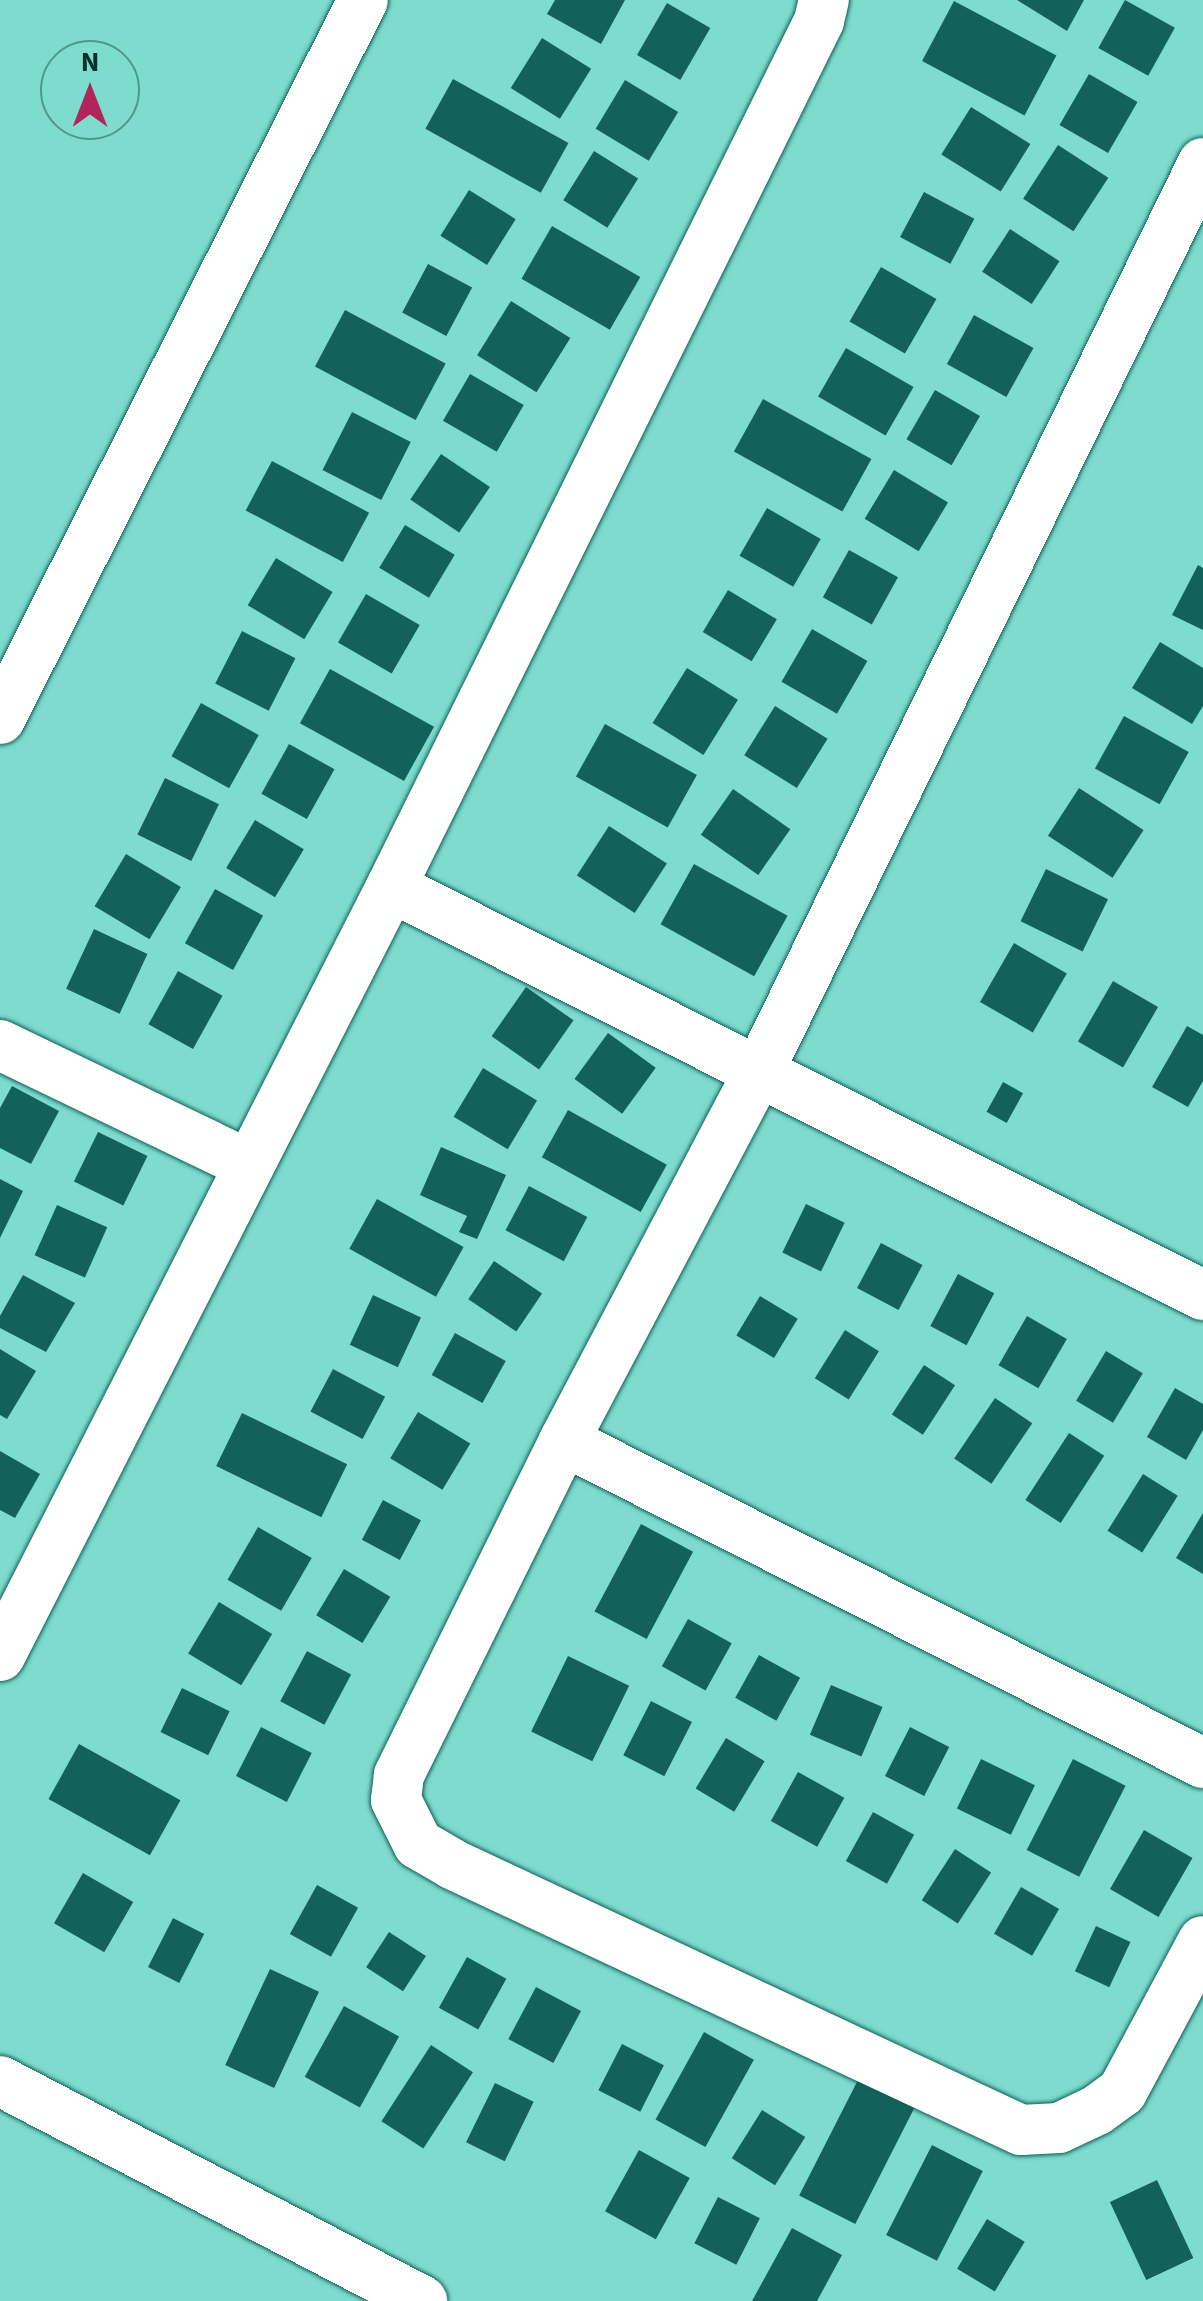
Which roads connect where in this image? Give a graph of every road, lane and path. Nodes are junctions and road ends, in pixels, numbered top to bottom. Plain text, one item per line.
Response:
1 (362, 0) edge
2 (824, 0) edge
3 (1203, 163) edge
4 (0, 719) edge
5 (391, 887) junction
6 (0, 1045) edge
7 (760, 1071) junction
8 (249, 1165) junction
9 (1203, 1295) edge
10 (564, 1441) junction
11 (0, 1656) edge
12 (1203, 1763) edge
13 (1203, 1941) edge
14 (0, 2081) edge
15 (354, 2286) edge
16 (422, 2301) edge

1 - 4 street
2 - 5 street
3 - 7 street
5 - 7 street
5 - 8 street
6 - 8 street
7 - 9 street
7 - 10 street
8 - 11 street
10 - 12 street
10 - 13 street
14 - 15 street
15 - 16 street

